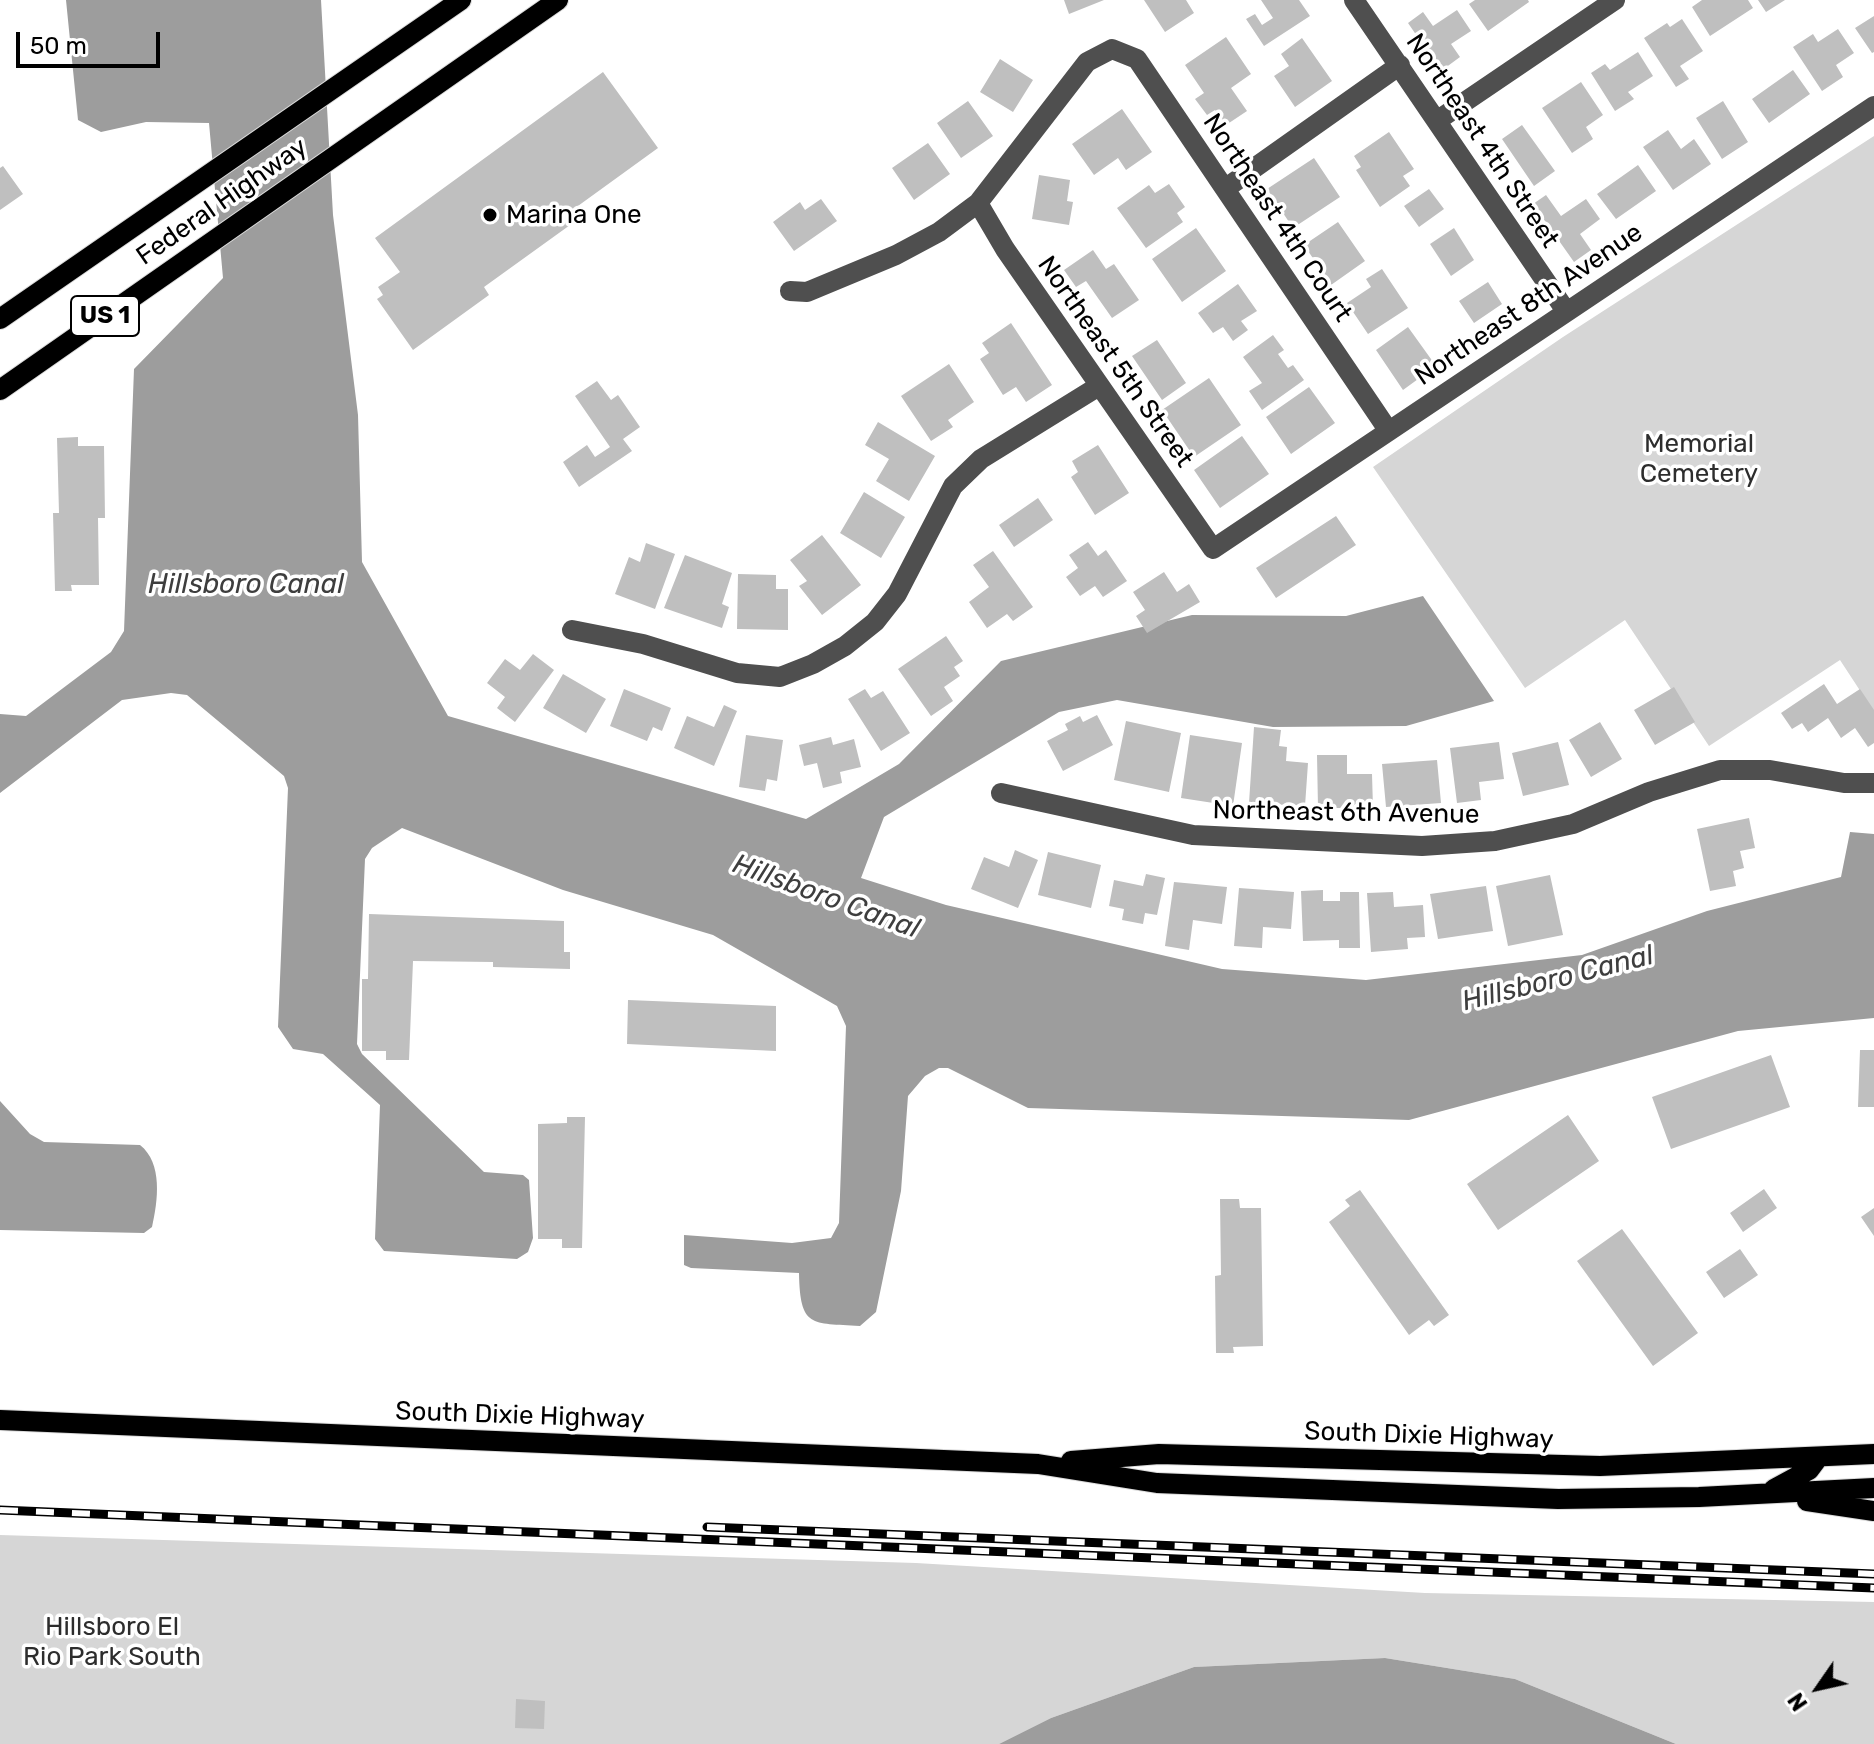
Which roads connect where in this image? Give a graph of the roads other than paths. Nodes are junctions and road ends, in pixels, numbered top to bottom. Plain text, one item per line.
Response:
1 (461, 0) edge
2 (558, 0) edge
3 (1354, 0) edge
4 (1615, 0) edge
5 (1400, 65) junction
6 (1874, 106) edge
7 (1438, 120) junction
8 (1226, 188) junction
9 (978, 203) junction
10 (790, 291) dead end
11 (1566, 311) junction
12 (0, 319) edge
13 (1099, 386) junction
14 (0, 390) edge
15 (1388, 430) junction
16 (1213, 549) joint
17 (572, 630) dead end
18 (1874, 783) edge
19 (1001, 793) dead end
20 (0, 1420) edge
21 (1874, 1454) edge
22 (1818, 1458) junction
23 (1038, 1464) junction
24 (1874, 1488) edge
25 (1764, 1494) junction
26 (1874, 1511) edge

1 - 12 main road, Federal Highway / US 1
2 - 14 main road, Federal Highway / US 1
3 - 5 street, Northeast 4th Street
4 - 7 street
5 - 7 street, Northeast 4th Street
5 - 8 street
6 - 11 street, Northeast 8th Avenue
7 - 11 street, Northeast 4th Street
8 - 9 street, Northeast 4th Court
8 - 15 street, Northeast 4th Court
9 - 10 street
9 - 13 street, Northeast 5th Street
11 - 15 street, Northeast 8th Avenue
13 - 16 street, Northeast 5th Street
13 - 17 street
15 - 16 street, Northeast 8th Avenue
18 - 19 street, Northeast 6th Avenue
20 - 23 main road, South Dixie Highway
21 - 22 main road, South Dixie Highway
22 - 23 main road, South Dixie Highway
22 - 25 main road
23 - 25 main road, South Dixie Highway
24 - 25 main road
25 - 26 main road

